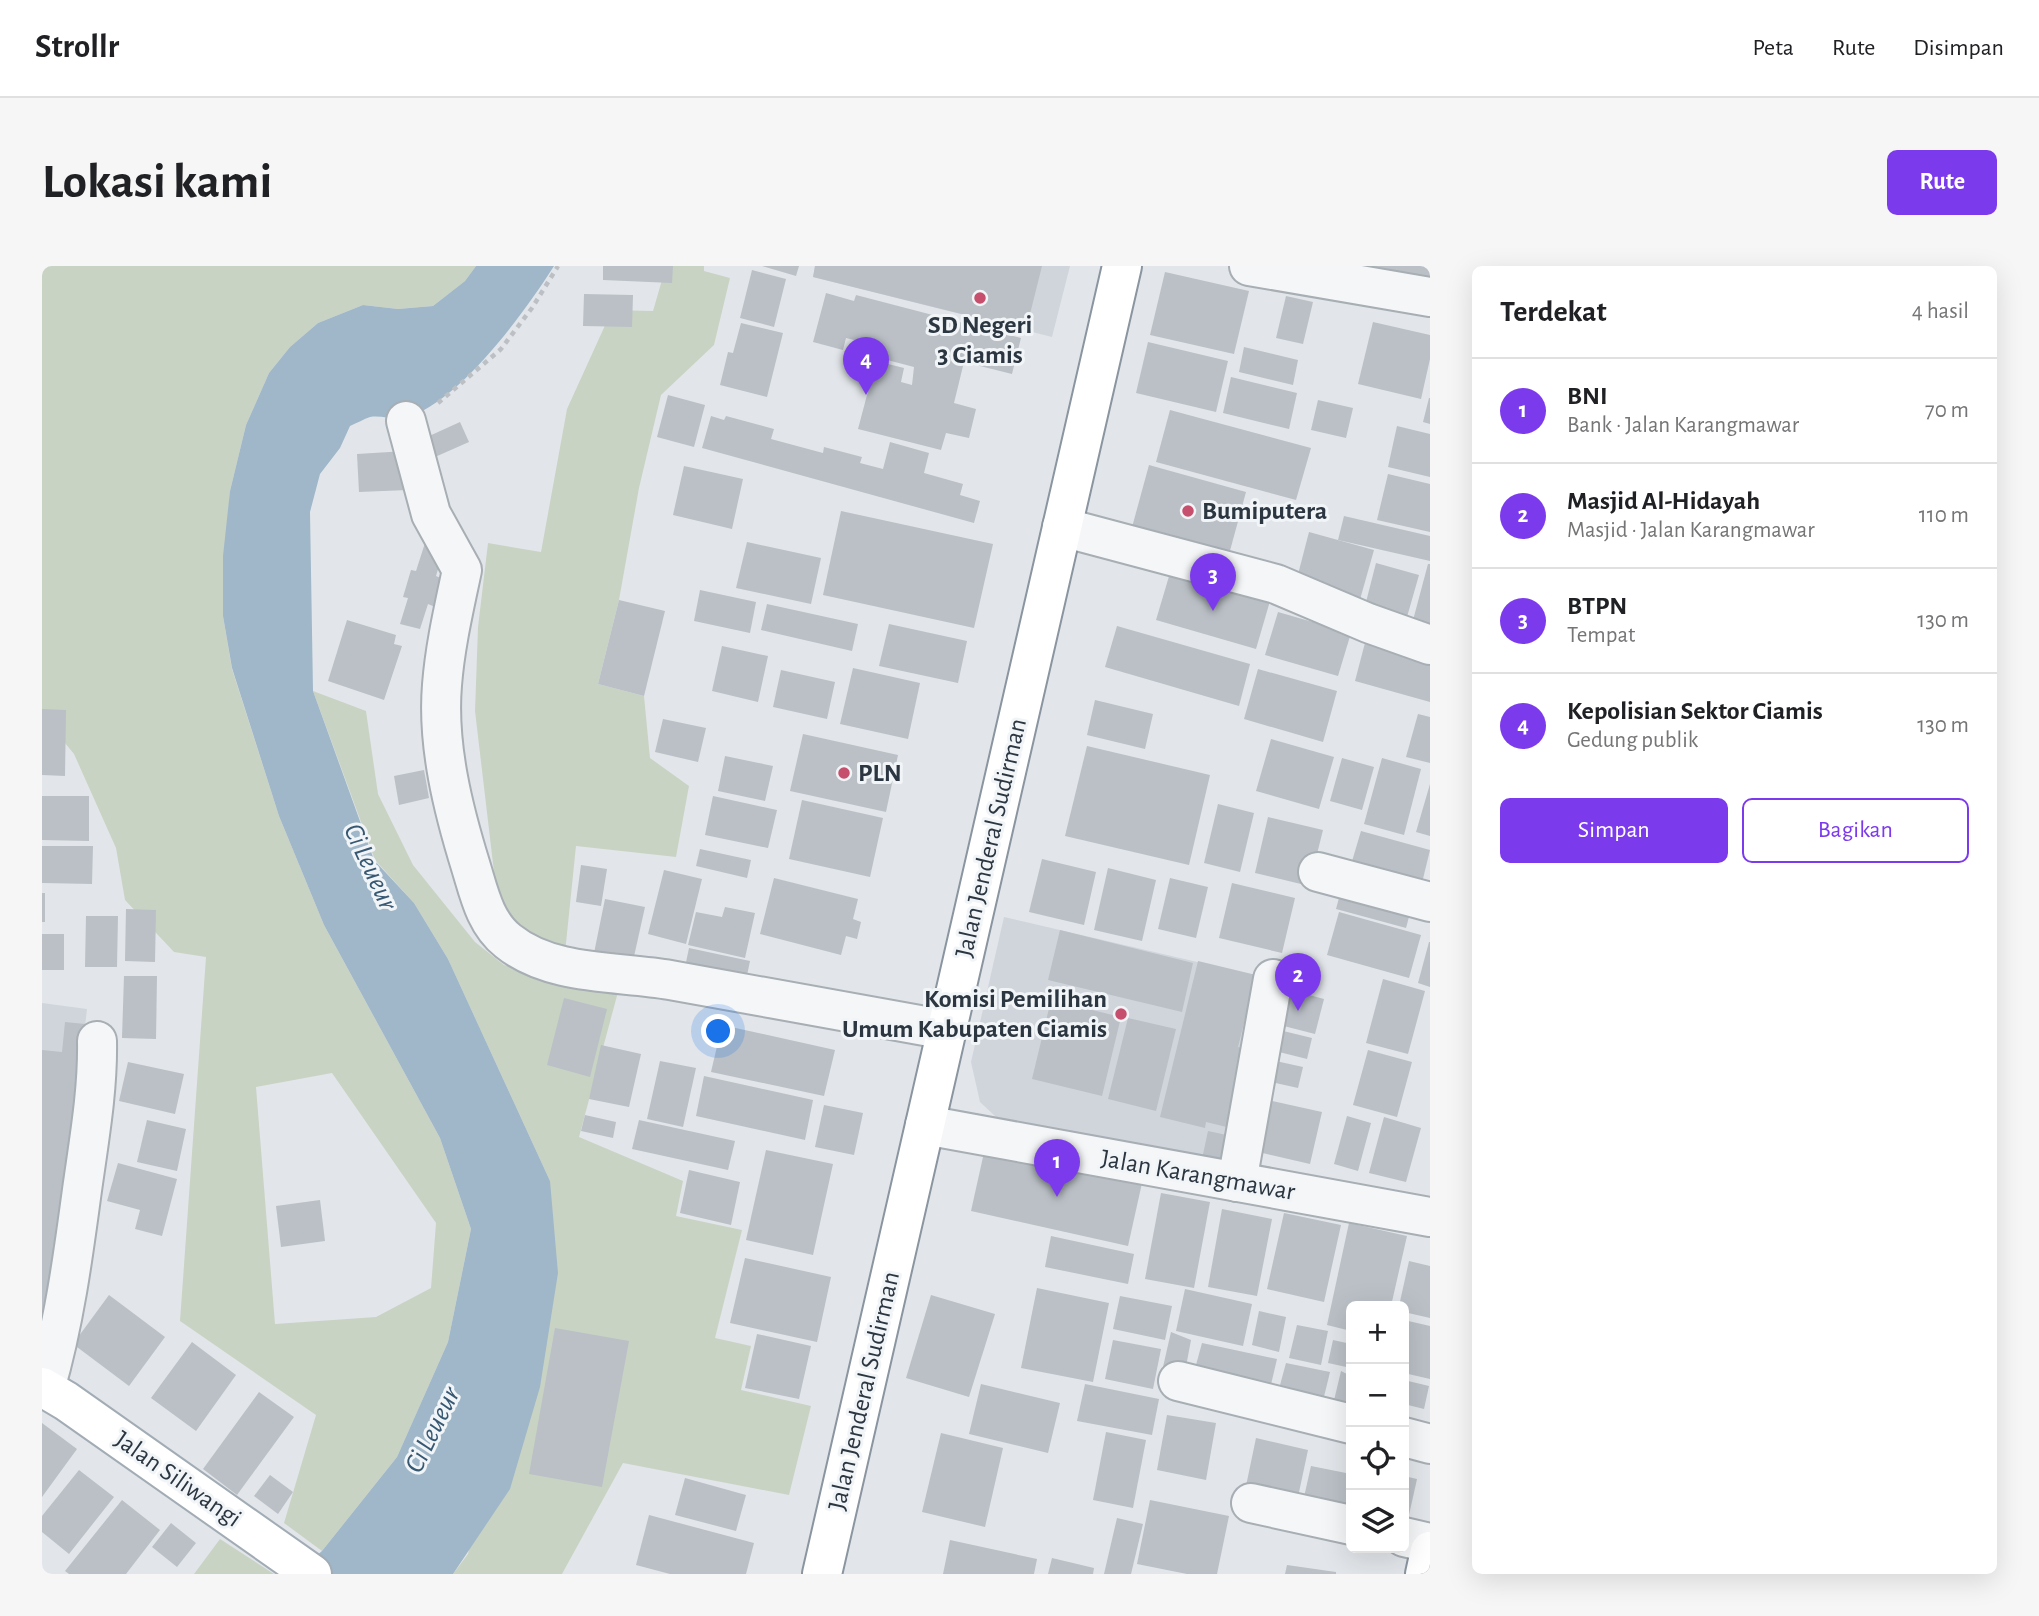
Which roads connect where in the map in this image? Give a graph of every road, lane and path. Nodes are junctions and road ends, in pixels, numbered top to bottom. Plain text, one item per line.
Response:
1 (558, 266) edge
2 (1122, 266) edge
3 (1249, 266) edge
4 (1430, 296) edge
5 (406, 421) joint
6 (1062, 527) junction
7 (1430, 645) edge
8 (1318, 872) dead end
9 (1430, 902) edge
10 (1273, 979) dead end
11 (947, 1030) junction
12 (97, 1041) dead end
13 (925, 1125) junction
14 (1237, 1182) junction
15 (1430, 1217) edge
16 (1178, 1381) dead end
17 (44, 1388) edge
18 (1346, 1423) edge
19 (1409, 1438) edge
20 (1430, 1444) edge
21 (1251, 1503) dead end
22 (1346, 1524) edge
23 (1409, 1538) edge
24 (1430, 1543) edge
25 (1430, 1551) edge
26 (312, 1574) edge
27 (822, 1574) edge
28 (1424, 1574) edge

1 - 5 path
2 - 6 main road, Jalan Jenderal Sudirman
3 - 4 street
5 - 11 street
6 - 7 street
6 - 11 main road, Jalan Jenderal Sudirman
8 - 9 street
10 - 14 street
11 - 13 main road, Jalan Jenderal Sudirman
12 - 17 street
13 - 14 street, Jalan Karangmawar
13 - 27 main road, Jalan Jenderal Sudirman
14 - 15 street, Jalan Karangmawar
16 - 18 street
17 - 26 main road, Jalan Siliwangi
19 - 20 street
21 - 22 street
23 - 24 street
25 - 28 main road

